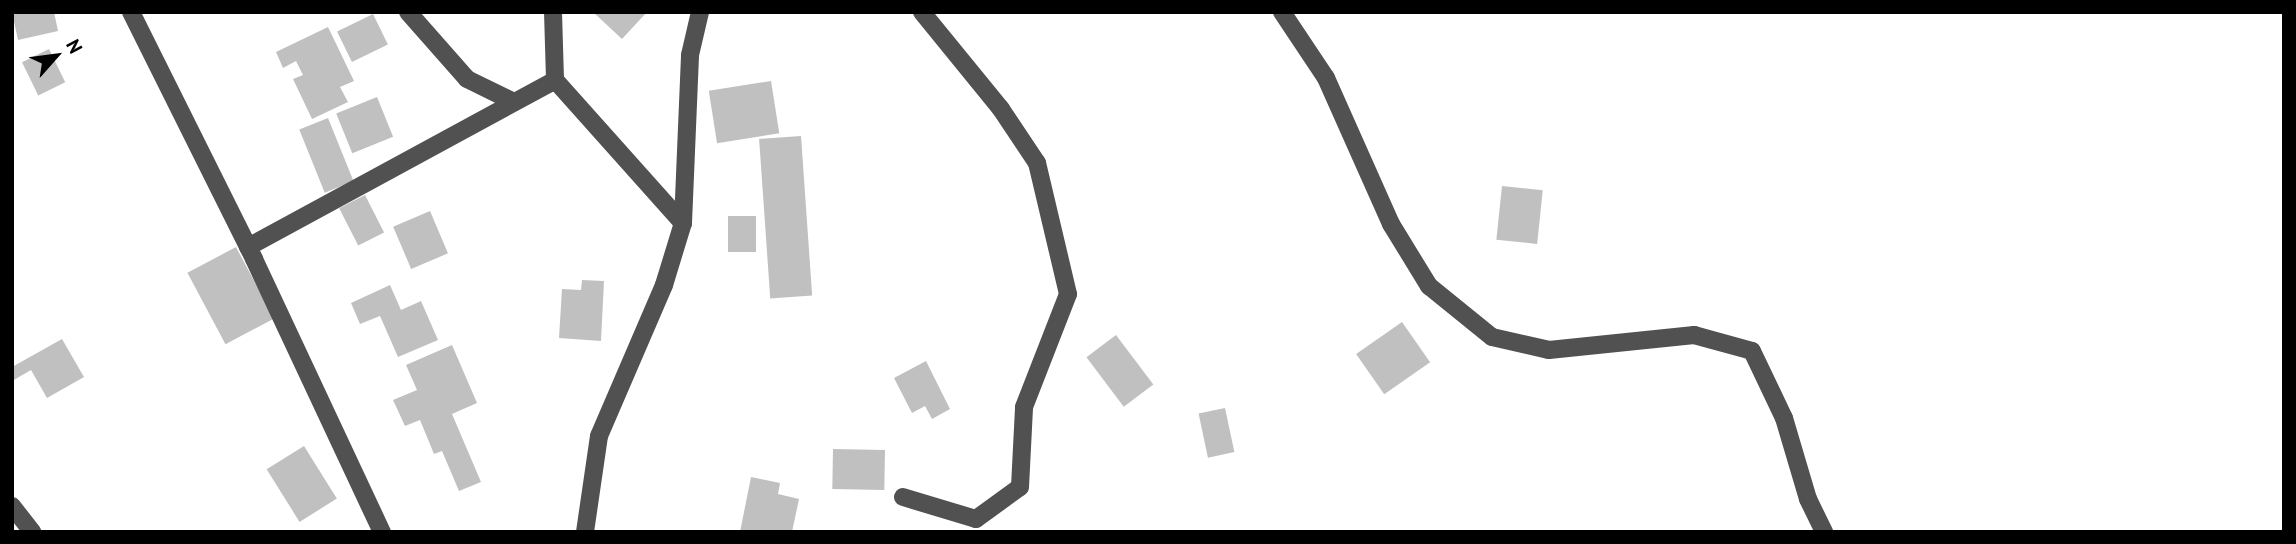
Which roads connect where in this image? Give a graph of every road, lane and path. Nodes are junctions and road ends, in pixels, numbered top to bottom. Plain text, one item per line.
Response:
1 (131, 12) edge
2 (408, 12) edge
3 (553, 12) edge
4 (700, 12) edge
5 (922, 12) edge
6 (1282, 12) edge
7 (555, 80) junction
8 (514, 102) junction
9 (683, 223) junction
10 (248, 247) junction
11 (903, 497) dead end
12 (12, 506) edge
13 (32, 532) edge
14 (382, 532) edge
15 (584, 532) edge
16 (1824, 532) edge

1 - 10 street
2 - 8 street
3 - 7 street
4 - 9 street
5 - 11 street
6 - 16 street
7 - 8 street
7 - 9 street
8 - 10 street
9 - 15 street
10 - 14 street
12 - 13 street

